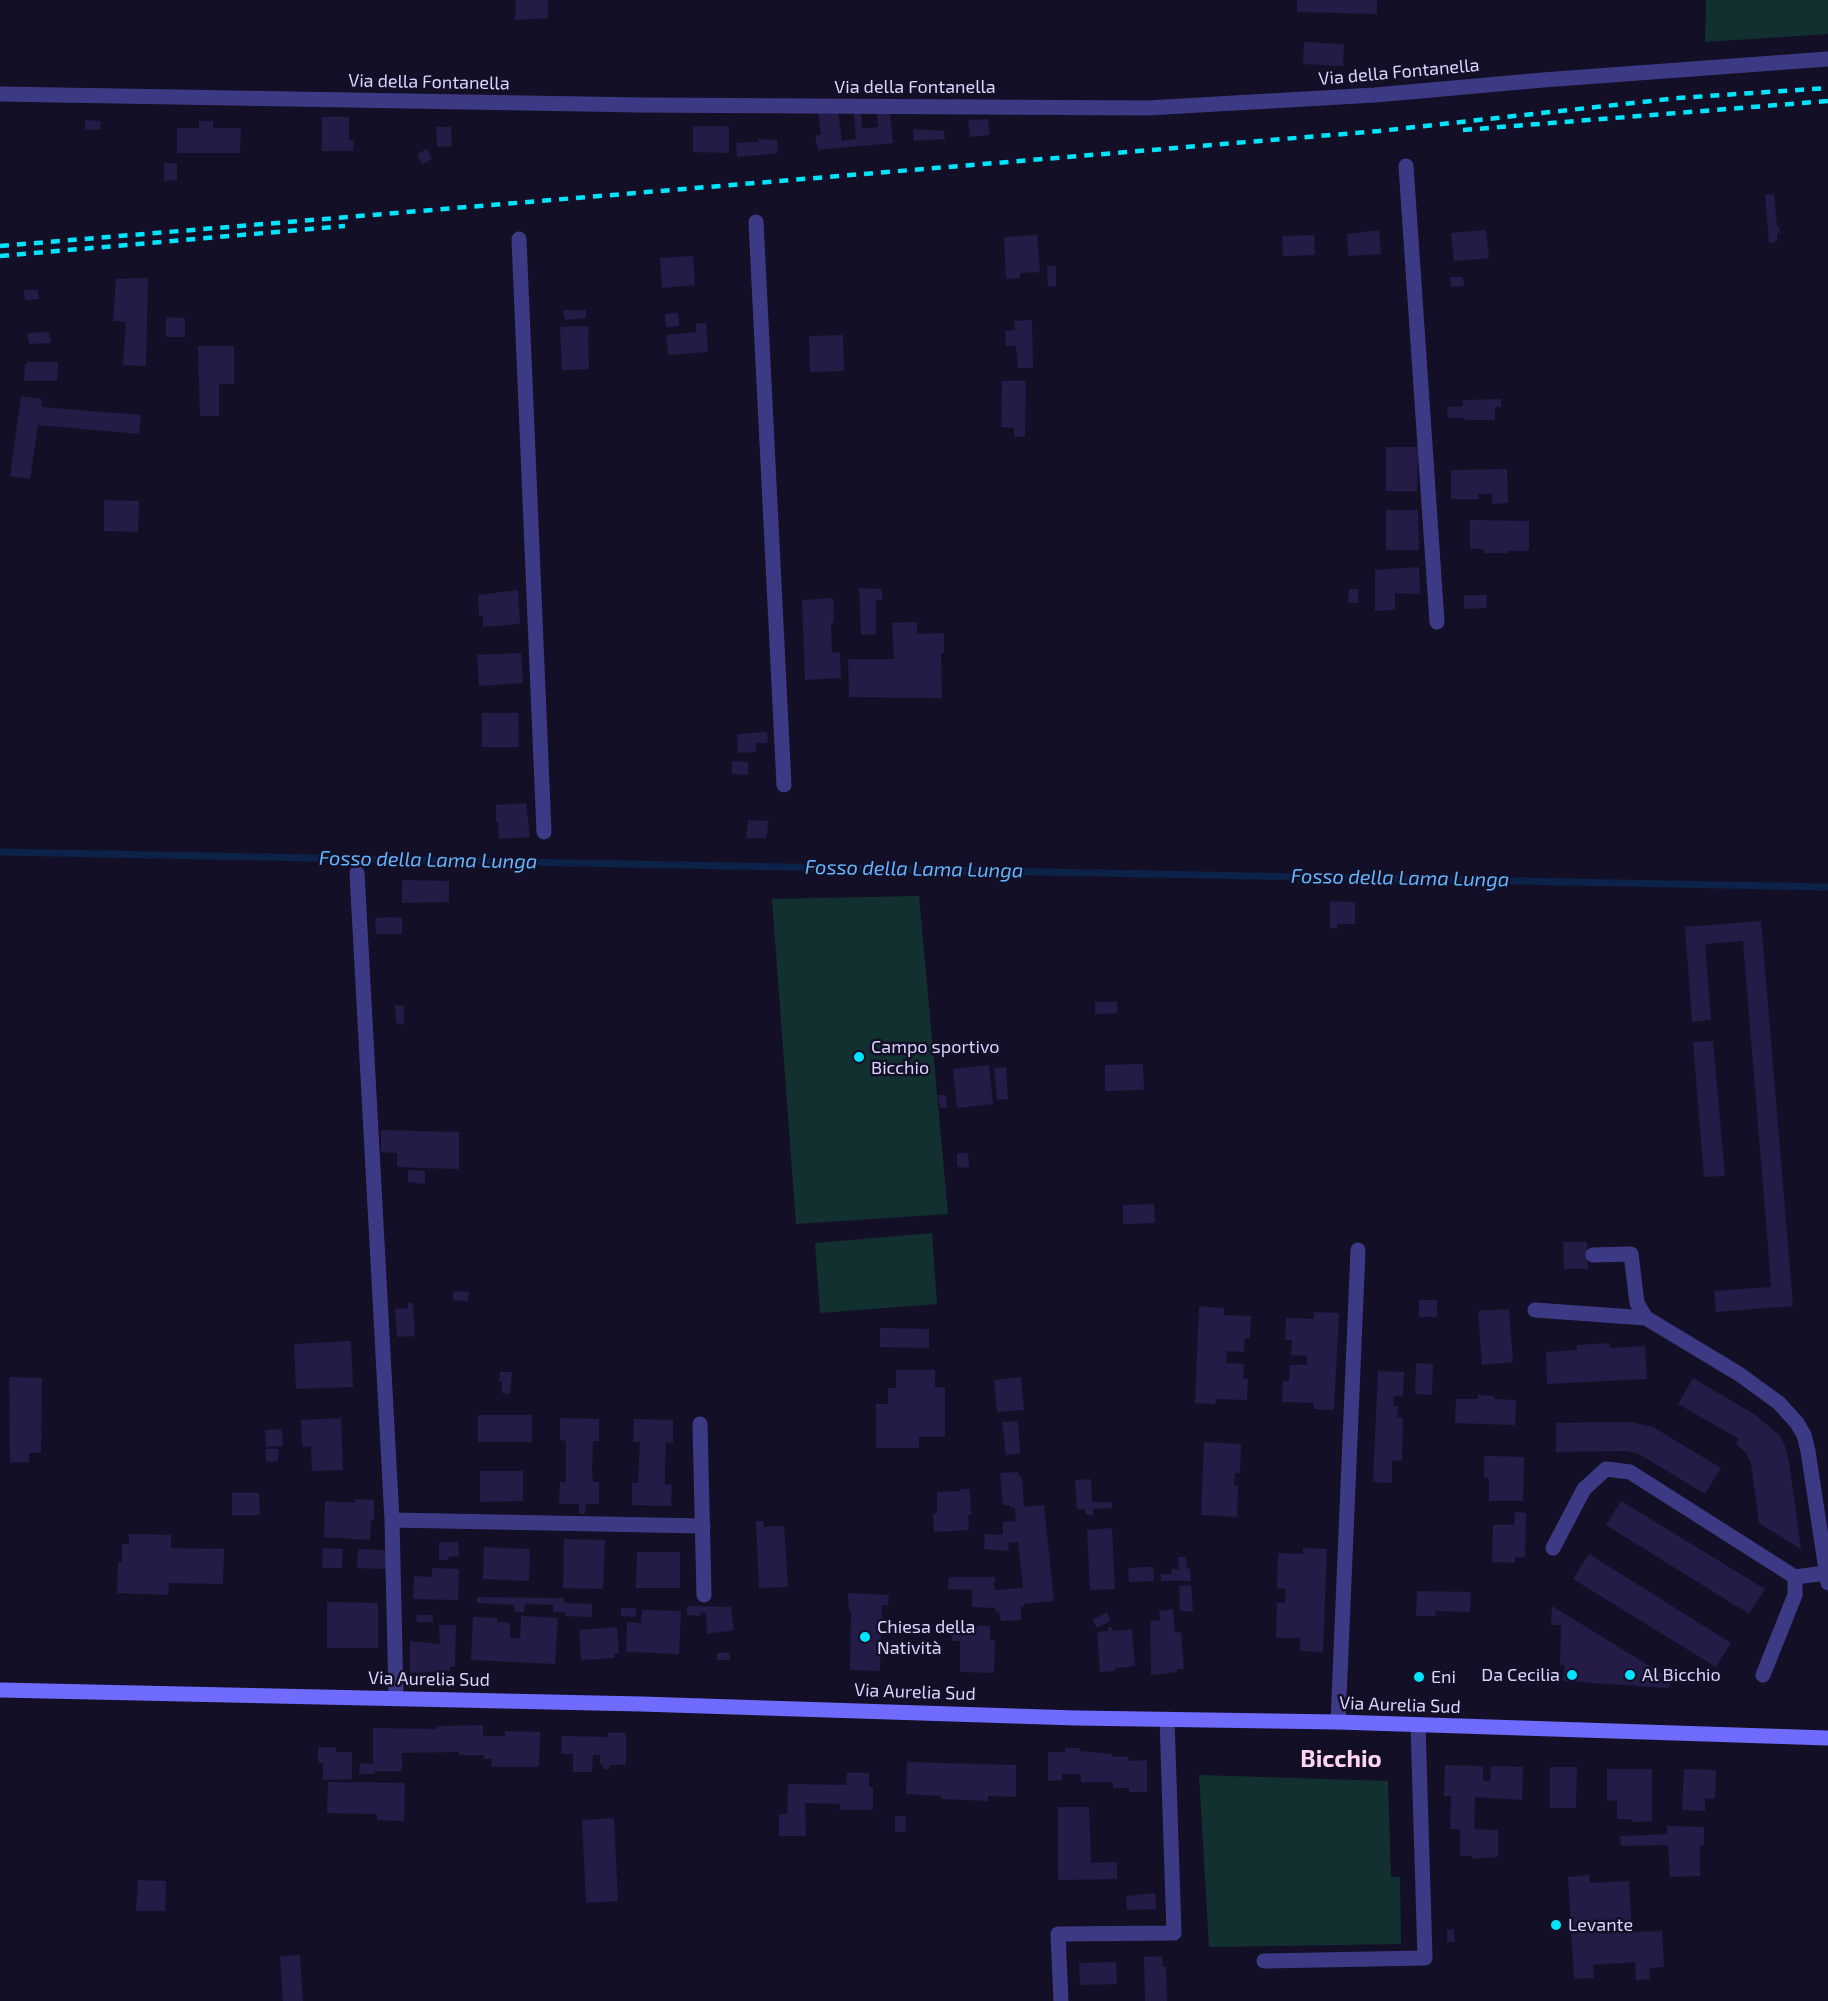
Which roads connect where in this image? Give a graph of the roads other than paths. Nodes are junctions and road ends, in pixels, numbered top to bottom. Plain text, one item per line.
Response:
1 (1828, 59) edge
2 (0, 94) edge
3 (1406, 166) dead end
4 (756, 222) dead end
5 (519, 239) dead end
6 (1437, 622) dead end
7 (784, 785) dead end
8 (544, 832) dead end
9 (357, 873) dead end
10 (1358, 1250) dead end
11 (1593, 1255) dead end
12 (1534, 1310) dead end
13 (1646, 1318) junction
14 (700, 1424) dead end
15 (392, 1520) junction
16 (703, 1526) junction
17 (1553, 1548) dead end
18 (1795, 1577) junction
19 (1827, 1578) edge
20 (704, 1595) dead end
21 (1763, 1675) dead end
22 (0, 1690) edge
23 (396, 1698) junction
24 (1167, 1719) junction
25 (1338, 1722) junction
26 (1418, 1725) junction
27 (1828, 1738) edge
28 (1264, 1961) dead end
29 (1061, 2001) edge

1 - 2 street, Via della Fontanella
3 - 6 street
4 - 7 street
5 - 8 street
9 - 15 street
10 - 25 street
11 - 13 street
12 - 13 street
13 - 19 street
14 - 16 street
15 - 16 street
15 - 23 street
16 - 20 street
17 - 18 street
18 - 19 street
18 - 21 street
22 - 23 main road, Via Aurelia Sud
23 - 24 main road, Via Aurelia Sud
24 - 25 main road, Via Aurelia Sud
24 - 29 street
25 - 26 main road, Via Aurelia Sud
26 - 27 main road, Via Aurelia Sud
26 - 28 street

